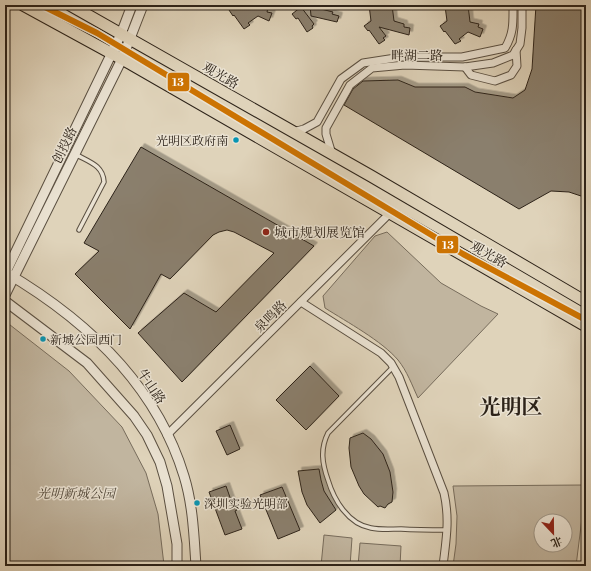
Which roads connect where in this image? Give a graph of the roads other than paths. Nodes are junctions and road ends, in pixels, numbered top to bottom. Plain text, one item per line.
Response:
1 (23, 5) edge
2 (70, 5) edge
3 (132, 5) edge
4 (143, 5) edge
5 (513, 5) edge
6 (522, 5) edge
7 (126, 36) junction
8 (516, 50) junction
9 (112, 54) junction
10 (122, 59) junction
11 (465, 67) junction
12 (293, 132) junction
13 (74, 154) junction
14 (332, 154) junction
15 (390, 213) junction
16 (79, 230) dead end
17 (7, 274) edge
18 (5, 295) edge
19 (5, 301) edge
20 (301, 302) junction
21 (586, 302) edge
22 (586, 326) edge
23 (393, 367) junction
24 (167, 435) junction
25 (447, 530) junction
26 (177, 566) edge
27 (196, 566) edge
28 (443, 566) edge

1 - 9 main road, 观光路
2 - 7 main road, 观光路
3 - 7 street, 创投路
4 - 7 street, 创投路
5 - 12 street, 畔湖二路
6 - 8 street
7 - 9 street, 创投路
7 - 10 street, 创投路
7 - 12 main road, 观光路
8 - 11 street, 畔湖二路
8 - 11 street
9 - 10 main road, 观光路
9 - 17 street, 创投路
10 - 13 street, 创投路
10 - 15 main road, 观光路
11 - 14 street, 畔湖二路
12 - 14 main road, 观光路
13 - 16 lane
13 - 17 street, 创投路
14 - 21 main road, 观光路
15 - 20 street, 泉鸣路
15 - 22 main road, 观光路
17 - 18 street, 创投路
17 - 24 street, 牛山路
19 - 26 street
20 - 23 street
20 - 24 street, 泉鸣路
23 - 25 street
23 - 25 lane
24 - 27 street, 牛山路
25 - 28 street

